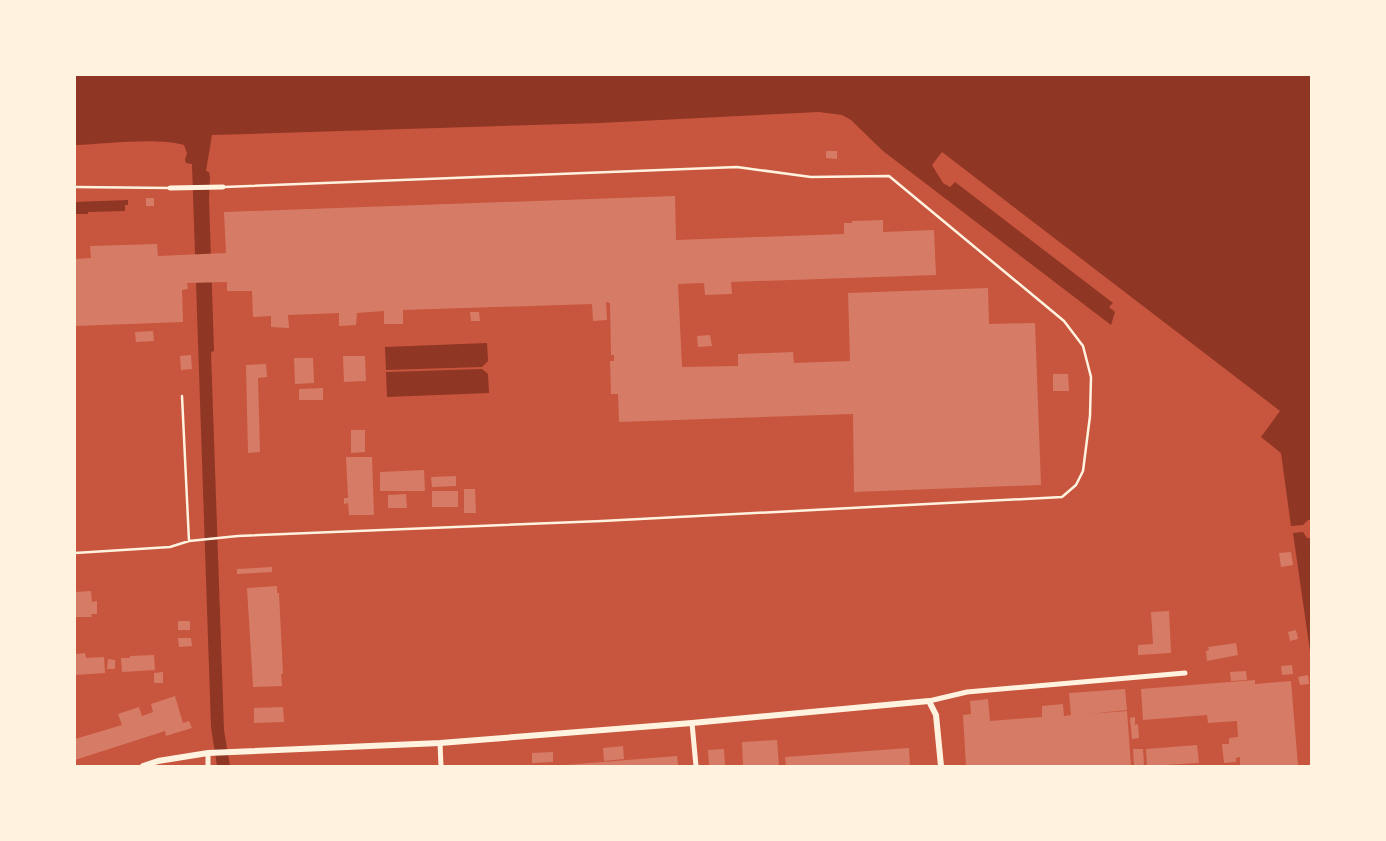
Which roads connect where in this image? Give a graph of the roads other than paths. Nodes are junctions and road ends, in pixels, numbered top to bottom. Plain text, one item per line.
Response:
1 (75, 187) edge
2 (222, 187) joint
3 (170, 188) joint
4 (182, 396) dead end
5 (189, 542) junction
6 (75, 553) edge
7 (1185, 673) dead end
8 (929, 701) junction
9 (692, 723) junction
10 (440, 743) junction
11 (211, 753) junction
12 (142, 766) edge
13 (208, 766) edge
14 (441, 766) edge
15 (696, 766) edge
16 (941, 766) edge

1 - 3 lane
2 - 3 street
2 - 5 lane
4 - 5 lane
5 - 6 lane
7 - 8 street
8 - 9 street
8 - 16 street
9 - 10 street
9 - 15 street
10 - 11 street
10 - 14 street
11 - 12 street
11 - 13 street

